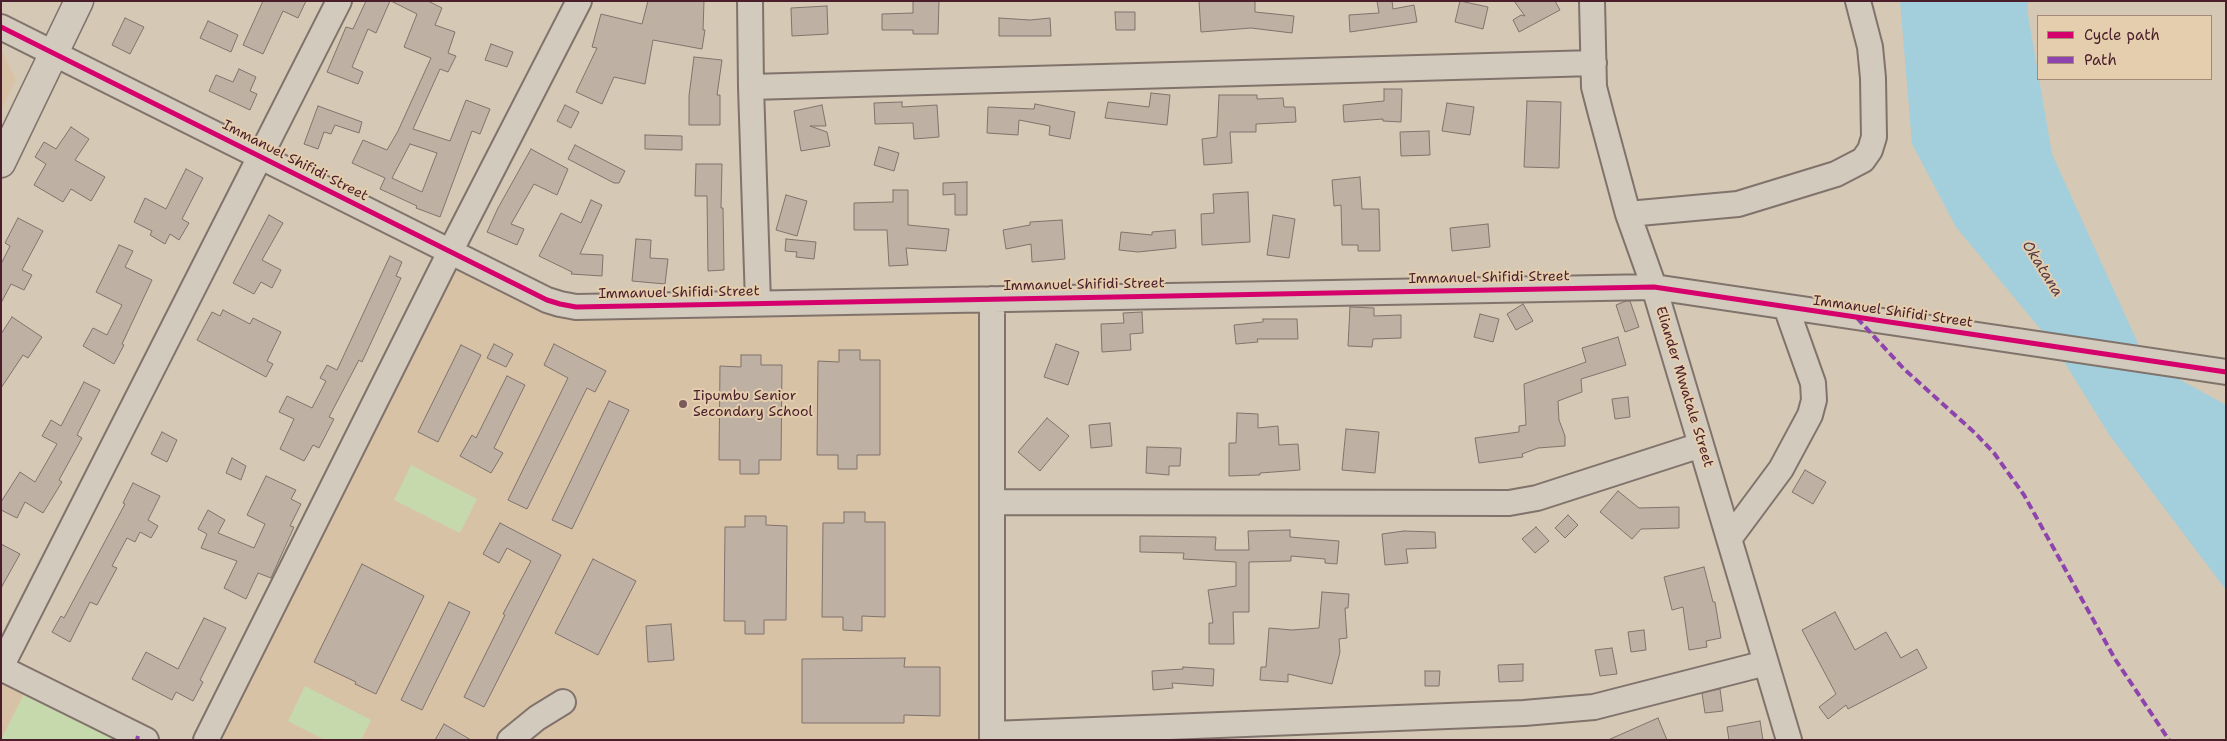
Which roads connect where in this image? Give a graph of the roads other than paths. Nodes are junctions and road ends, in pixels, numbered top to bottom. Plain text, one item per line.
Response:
1 (79, 1) edge
2 (339, 1) edge
3 (579, 1) edge
4 (750, 1) edge
5 (1592, 1) edge
6 (1858, 1) edge
7 (1, 27) edge
8 (53, 53) junction
9 (1594, 63) junction
10 (750, 87) junction
11 (262, 157) junction
12 (2, 161) edge
13 (1628, 214) junction
14 (450, 252) junction
15 (1654, 287) junction
16 (992, 299) junction
17 (758, 302) junction
18 (1786, 308) junction
19 (2226, 372) edge
20 (1701, 445) junction
21 (992, 502) junction
22 (1729, 539) junction
23 (1766, 663) junction
24 (1, 668) edge
25 (563, 702) dead end
26 (992, 737) edge
27 (146, 740) edge
28 (206, 740) edge
29 (510, 740) edge
30 (1789, 740) edge

1 - 8 main road
2 - 11 street
3 - 14 street
4 - 10 street
5 - 9 street, Eliander Mwatale Street
6 - 13 street
7 - 8 street, Immanuel Shifidi Street
8 - 11 street, Immanuel Shifidi Street
8 - 12 main road
9 - 10 street
9 - 13 street, Eliander Mwatale Street
10 - 17 street
11 - 14 street, Immanuel Shifidi Street
11 - 24 street
13 - 15 street, Eliander Mwatale Street
14 - 17 street, Immanuel Shifidi Street
14 - 28 street
15 - 16 street, Immanuel Shifidi Street
15 - 18 street, Immanuel Shifidi Street
15 - 20 street, Eliander Mwatale Street
16 - 17 street, Immanuel Shifidi Street
16 - 21 street
18 - 19 street, Immanuel Shifidi Street
18 - 22 street
20 - 21 street
20 - 22 street, Eliander Mwatale Street
21 - 26 street
22 - 23 street, Eliander Mwatale Street
23 - 26 street
23 - 30 street, Eliander Mwatale Street
24 - 27 street
25 - 29 street

